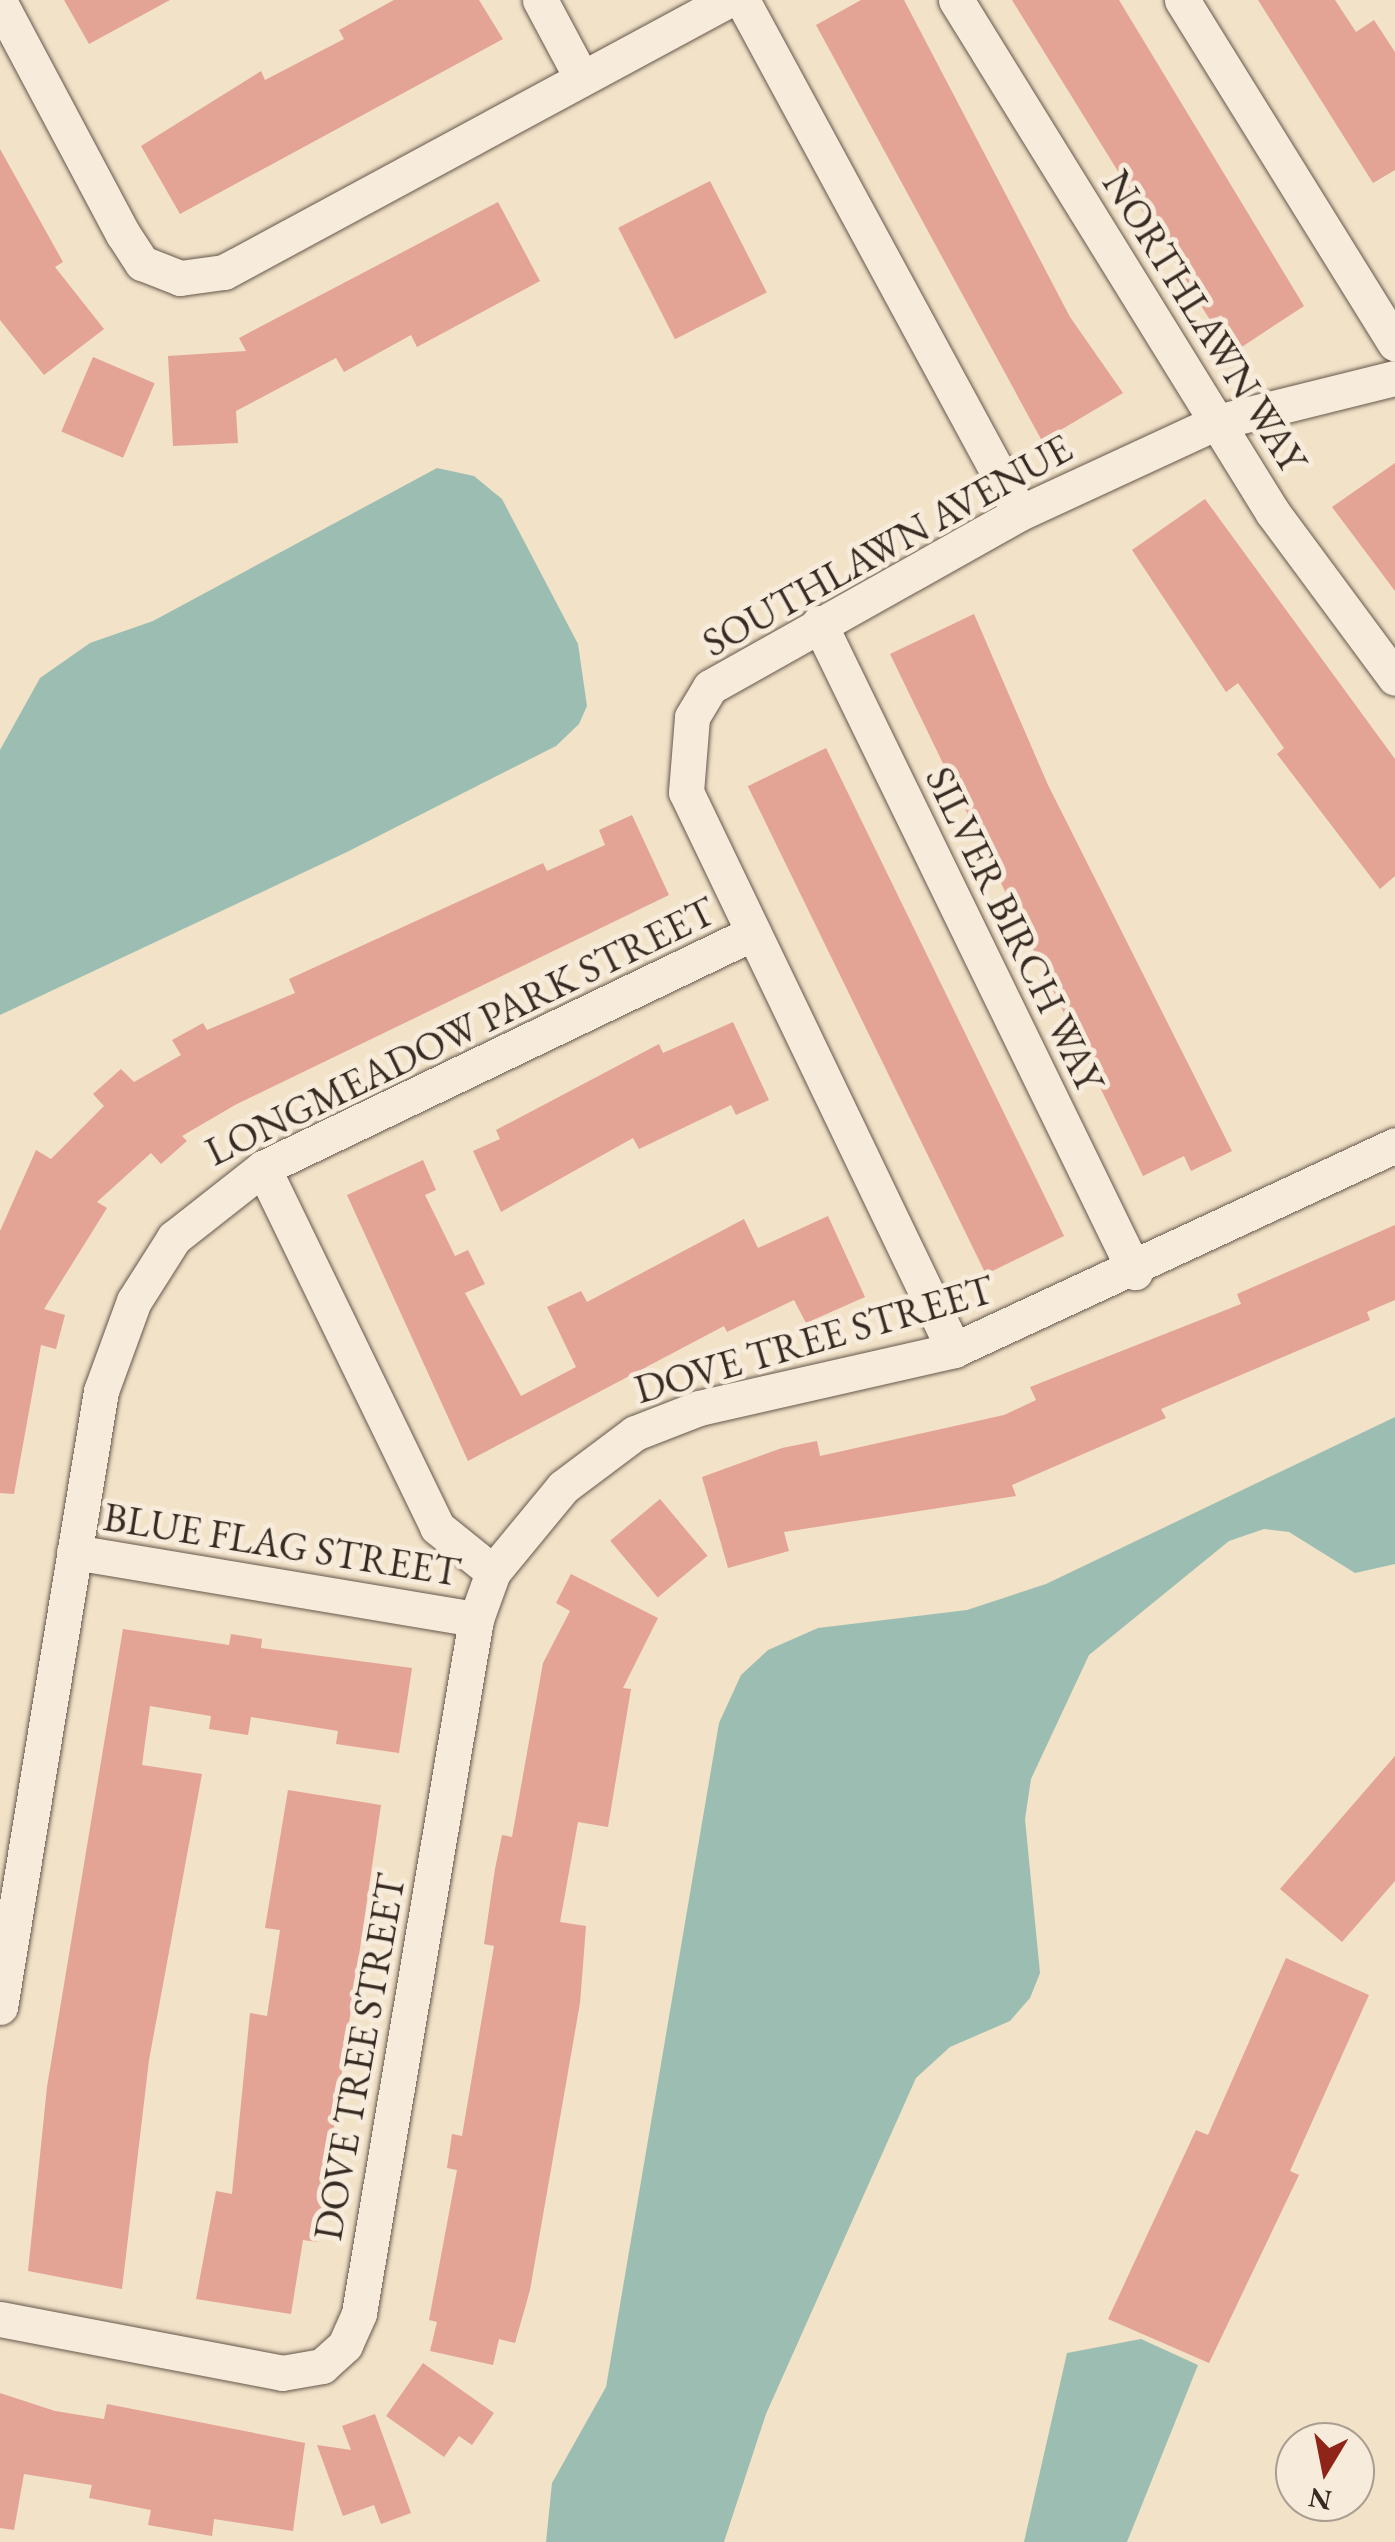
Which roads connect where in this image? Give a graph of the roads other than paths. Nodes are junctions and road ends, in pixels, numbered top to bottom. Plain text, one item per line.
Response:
1 (540, 0) edge
2 (728, 0) edge
3 (742, 0) edge
4 (956, 0) edge
5 (1182, 0) edge
6 (0, 3) edge
7 (580, 74) junction
8 (1395, 344) edge
9 (1395, 378) edge
10 (1217, 422) junction
11 (1020, 513) junction
12 (819, 623) junction
13 (1395, 678) edge
14 (753, 934) junction
15 (1395, 1145) edge
16 (264, 1168) junction
17 (1134, 1272) junction
18 (954, 1350) junction
19 (74, 1552) junction
20 (493, 1572) junction
21 (476, 1619) junction
22 (0, 2007) edge
23 (0, 2319) edge

1 - 7 street
2 - 7 street
3 - 11 street
4 - 10 street, NORTHLAWN WAY
5 - 8 street
6 - 7 street
9 - 10 street, SOUTHLAWN AVENUE
10 - 11 street, SOUTHLAWN AVENUE
10 - 13 street, NORTHLAWN WAY
11 - 12 street, SOUTHLAWN AVENUE
12 - 14 street, SOUTHLAWN AVENUE
12 - 17 street, SILVER BIRCH WAY
14 - 16 street, LONGMEADOW PARK STREET
14 - 18 street, SOUTHLAWN AVENUE
15 - 17 street, DOVE TREE STREET
16 - 19 street, LONGMEADOW PARK STREET
16 - 20 street
17 - 18 street, DOVE TREE STREET
18 - 20 street, DOVE TREE STREET
19 - 21 street, BLUE FLAG STREET
19 - 22 street, LONGMEADOW PARK STREET
20 - 21 street, DOVE TREE STREET
21 - 23 street, DOVE TREE STREET

